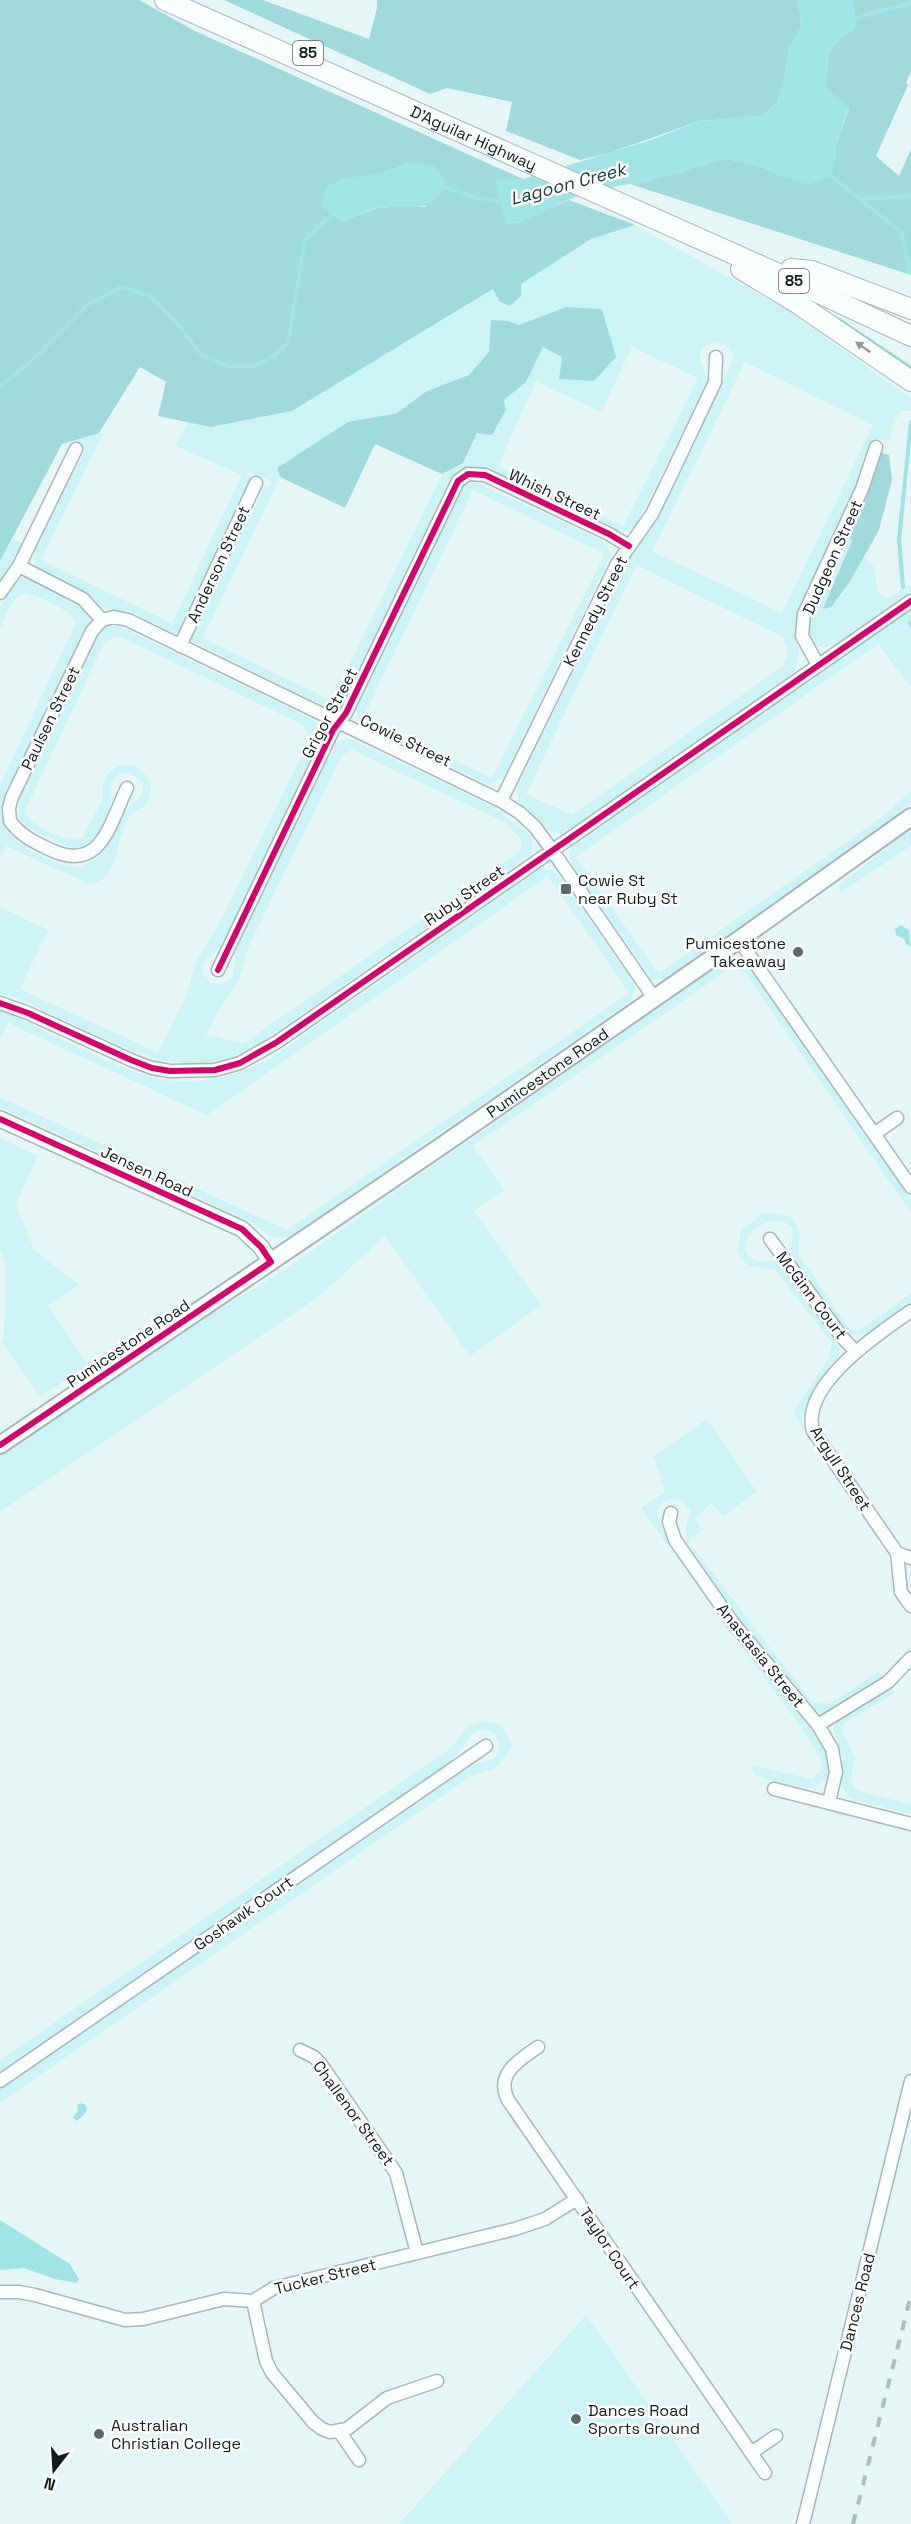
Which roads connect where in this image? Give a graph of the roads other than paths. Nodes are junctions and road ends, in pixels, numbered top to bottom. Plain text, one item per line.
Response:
1 (165, 0) edge
2 (189, 0) edge
3 (421, 109) junction
4 (682, 225) junction
5 (791, 269) junction
6 (911, 309) edge
7 (911, 326) edge
8 (911, 336) edge
9 (716, 357) dead end
10 (911, 381) edge
11 (876, 447) dead end
12 (76, 449) dead end
13 (468, 474) joint
14 (256, 483) dead end
15 (629, 546) junction
16 (19, 566) junction
17 (0, 593) edge
18 (911, 601) edge
19 (102, 620) junction
20 (180, 646) junction
21 (818, 665) junction
22 (339, 722) junction
23 (127, 788) dead end
24 (501, 801) junction
25 (911, 817) edge
26 (552, 850) junction
27 (739, 940) junction
28 (218, 970) dead end
29 (654, 998) junction
30 (0, 1003) edge
31 (897, 1118) dead end
32 (0, 1119) edge
33 (874, 1134) junction
34 (911, 1187) edge
35 (770, 1239) dead end
36 (272, 1263) junction
37 (911, 1311) edge
38 (855, 1351) junction
39 (0, 1445) edge
40 (671, 1513) dead end
41 (897, 1553) junction
42 (911, 1558) edge
43 (911, 1606) edge
44 (911, 1658) edge
45 (818, 1725) junction
46 (486, 1746) dead end
47 (774, 1789) dead end
48 (829, 1802) junction
49 (911, 1824) edge
50 (538, 2047) dead end
51 (300, 2050) dead end
52 (0, 2081) edge
53 (911, 2081) edge
54 (577, 2199) junction
55 (417, 2253) junction
56 (0, 2292) edge
57 (253, 2301) junction
58 (437, 2381) dead end
59 (339, 2431) junction
60 (776, 2436) dead end
61 (752, 2453) junction
62 (359, 2460) dead end
63 (765, 2473) dead end
64 (803, 2524) edge

1 - 3 highway, D'Aguilar Highway / 85
2 - 3 highway, D'Aguilar Highway / 85
3 - 4 highway, D'Aguilar Highway / 85
4 - 5 highway, D'Aguilar Highway / 85
4 - 8 highway, D'Aguilar Highway / 85
10 -> 4 highway
5 - 6 highway
5 - 7 highway, D'Aguilar Highway / 85
9 - 15 street, Kennedy Street
11 - 21 street, Dudgeon Street
12 - 16 street
13 - 15 street, Whish Street
13 - 22 street, Grigor Street
14 - 20 street, Anderson Street
15 - 24 street, Kennedy Street
16 - 17 street
16 - 19 street
18 - 21 street, Ruby Street
19 - 20 street, Cowie Street
19 - 23 street, Paulsen Street
20 - 22 street, Cowie Street
21 - 26 street, Ruby Street
22 - 24 street, Cowie Street
22 - 28 street, Grigor Street
24 - 26 street, Cowie Street
25 - 27 main road, Pumicestone Road
26 - 29 street, Cowie Street
26 - 30 street, Ruby Street
27 - 29 main road, Pumicestone Road
27 - 33 street
29 - 36 main road, Pumicestone Road
31 - 33 street
32 - 36 street, Jensen Road
33 - 34 street
35 - 38 street, McGinn Court
36 - 39 main road, Pumicestone Road
37 - 38 street, Argyll Street
38 - 41 street, Argyll Street
40 - 45 street, Anastasia Street
41 - 42 street
41 - 43 street, Argyll Street
44 - 45 street
45 - 48 street, Anastasia Street
46 - 52 street, Goshawk Court
47 - 48 street
48 - 49 street
50 - 54 street, Taylor Court
51 - 55 street, Challenor Street
53 - 64 street, Dances Road
54 - 55 street, Tucker Street
54 - 61 street, Taylor Court
55 - 57 street, Tucker Street
56 - 57 street, Tucker Street
57 - 59 street
58 - 59 street
59 - 62 street
60 - 61 street
61 - 63 street, Taylor Court

